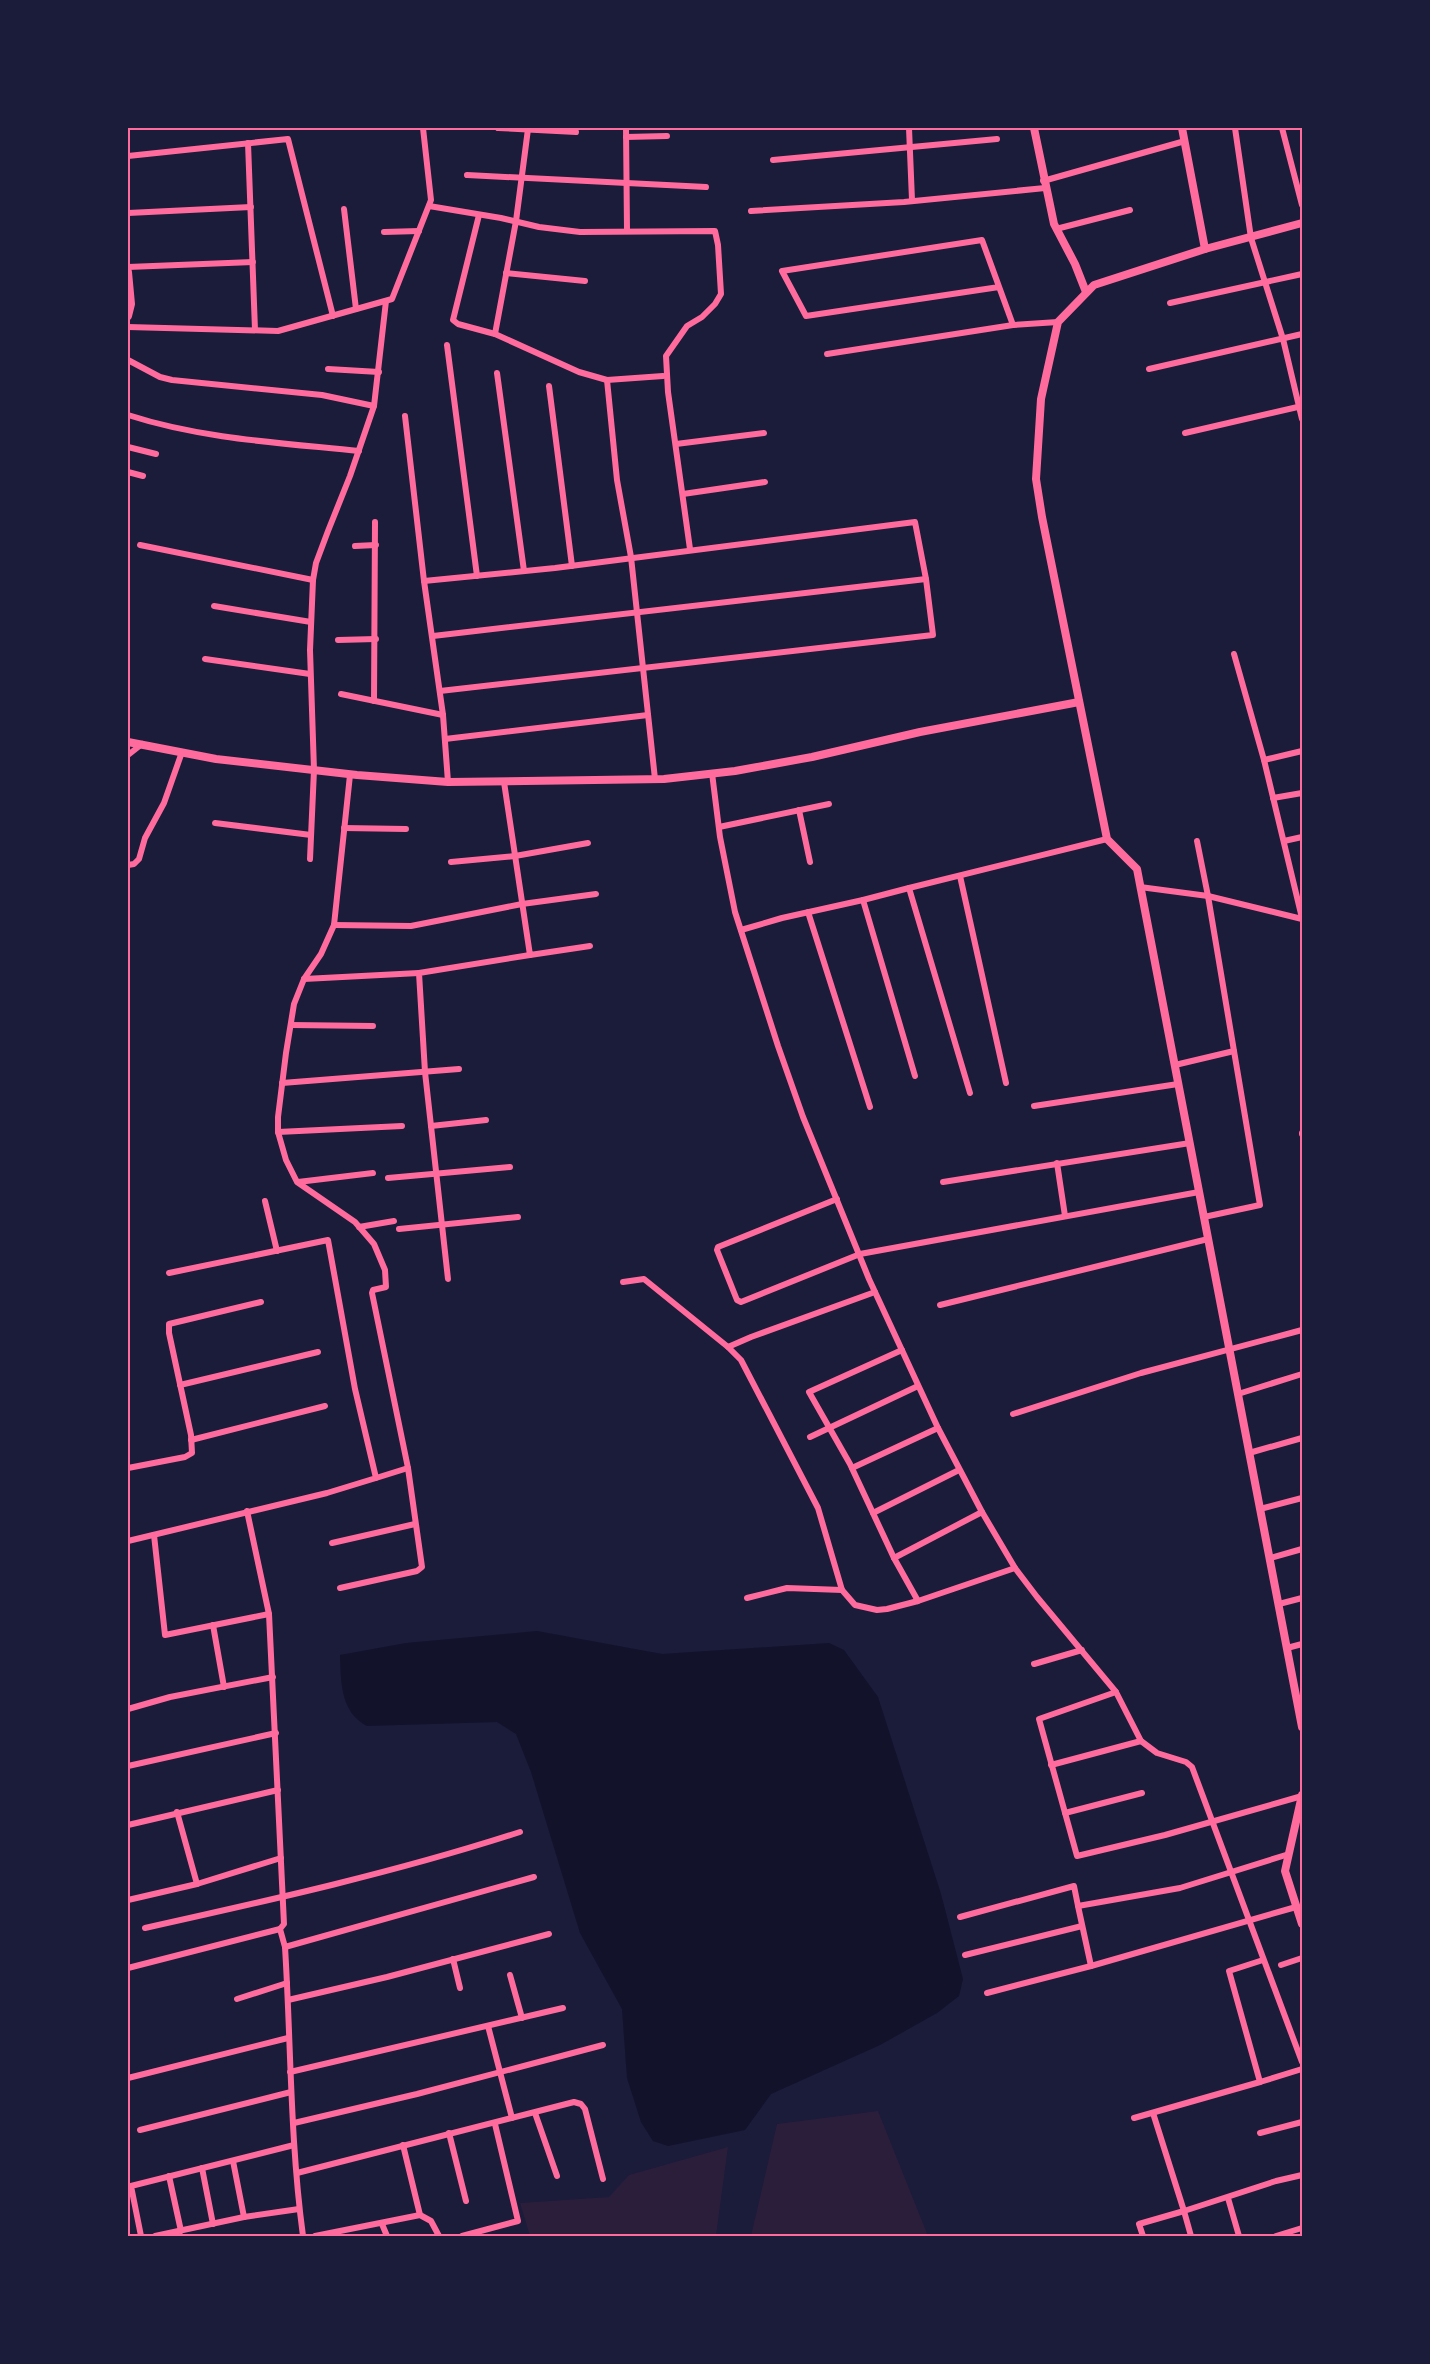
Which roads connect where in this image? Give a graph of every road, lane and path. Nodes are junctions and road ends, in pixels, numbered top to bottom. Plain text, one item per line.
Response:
1 (423, 128) edge
2 (498, 128) edge
3 (626, 128) edge
4 (909, 128) edge
5 (1034, 128) edge
6 (1182, 128) edge
7 (1235, 128) edge
8 (1282, 128) edge
9 (528, 129) junction
10 (576, 132) dead end
11 (667, 136) dead end
12 (626, 137) junction
13 (997, 139) dead end
14 (1185, 141) junction
15 (248, 143) junction
16 (910, 148) junction
17 (128, 156) edge
18 (773, 160) dead end
19 (467, 175) dead end
20 (521, 179) junction
21 (626, 183) junction
22 (1044, 184) junction
23 (706, 187) dead end
24 (912, 200) junction
25 (1302, 205) edge
26 (429, 206) junction
27 (251, 207) junction
28 (344, 209) dead end
29 (1130, 210) dead end
30 (751, 211) dead end
31 (128, 213) edge
32 (479, 215) junction
33 (516, 221) junction
34 (1301, 221) edge
35 (1056, 229) junction
36 (627, 230) junction
37 (419, 231) junction
38 (384, 232) dead end
39 (1251, 238) junction
40 (1205, 249) junction
41 (253, 262) junction
42 (128, 269) edge
43 (506, 273) junction
44 (1302, 274) edge
45 (585, 281) dead end
46 (1266, 283) junction
47 (999, 287) junction
48 (1086, 292) junction
49 (386, 301) junction
50 (1170, 303) dead end
51 (356, 309) junction
52 (128, 310) edge
53 (333, 316) junction
54 (1058, 322) junction
55 (1013, 325) junction
56 (128, 327) edge
57 (255, 330) junction
58 (495, 333) junction
59 (1302, 334) edge
60 (1283, 339) junction
61 (447, 345) dead end
62 (827, 354) dead end
63 (128, 360) edge
64 (328, 369) dead end
65 (1149, 369) dead end
66 (379, 372) junction
67 (496, 373) dead end
68 (663, 376) dead end
69 (608, 380) junction
70 (549, 386) dead end
71 (374, 406) junction
72 (1301, 406) edge
73 (128, 415) edge
74 (405, 416) dead end
75 (1302, 419) edge
76 (764, 433) dead end
77 (1185, 433) dead end
78 (676, 444) junction
79 (128, 447) edge
80 (359, 451) junction
81 (156, 454) dead end
82 (128, 472) edge
83 (144, 476) dead end
84 (765, 482) dead end
85 (683, 494) junction
86 (375, 522) dead end
87 (140, 545) dead end
88 (376, 545) junction
89 (355, 546) dead end
90 (690, 549) junction
91 (631, 557) junction
92 (572, 566) junction
93 (524, 571) junction
94 (477, 576) junction
95 (926, 579) junction
96 (313, 580) junction
97 (424, 581) junction
98 (214, 606) dead end
99 (637, 612) junction
100 (311, 622) junction
101 (433, 636) junction
102 (376, 639) junction
103 (338, 640) dead end
104 (1234, 654) dead end
105 (205, 659) dead end
106 (643, 667) junction
107 (310, 674) junction
108 (440, 691) junction
109 (341, 694) dead end
110 (374, 701) junction
111 (1079, 702) junction
112 (443, 715) junction
113 (648, 715) junction
114 (445, 740) junction
115 (128, 741) edge
116 (142, 744) junction
117 (1302, 751) edge
118 (182, 752) junction
119 (128, 755) edge
120 (1264, 760) junction
121 (314, 770) junction
122 (712, 773) junction
123 (350, 775) junction
124 (655, 779) junction
125 (448, 782) junction
126 (504, 782) junction
127 (1302, 793) edge
128 (1273, 798) junction
129 (829, 804) dead end
130 (799, 810) junction
131 (216, 823) dead end
132 (719, 827) junction
133 (344, 828) junction
134 (406, 829) dead end
135 (311, 835) junction
136 (1302, 837) edge
137 (1107, 840) junction
138 (1197, 841) dead end
139 (1284, 841) junction
140 (588, 843) dead end
141 (515, 856) junction
142 (310, 859) dead end
143 (451, 862) dead end
144 (810, 862) dead end
145 (128, 865) edge
146 (960, 876) junction
147 (1140, 887) junction
148 (909, 888) junction
149 (1299, 890) edge
150 (596, 894) dead end
151 (1209, 896) junction
152 (863, 900) junction
153 (522, 904) junction
154 (808, 912) junction
155 (1302, 919) edge
156 (334, 925) junction
157 (741, 930) junction
158 (590, 946) dead end
159 (530, 955) junction
160 (419, 973) junction
161 (304, 979) junction
162 (291, 1025) junction
163 (372, 1026) dead end
164 (1234, 1051) junction
165 (1174, 1065) junction
166 (459, 1069) dead end
167 (425, 1072) junction
168 (915, 1076) dead end
169 (282, 1083) junction
170 (1006, 1083) dead end
171 (1178, 1084) junction
172 (970, 1093) dead end
173 (1034, 1106) dead end
174 (870, 1107) dead end
175 (486, 1120) dead end
176 (402, 1126) dead end
177 (431, 1126) junction
178 (279, 1132) junction
179 (1190, 1143) junction
180 (1057, 1163) junction
181 (510, 1167) dead end
182 (373, 1173) dead end
183 (437, 1174) junction
184 (388, 1179) dead end
185 (297, 1182) junction
186 (943, 1182) dead end
187 (1199, 1192) junction
188 (837, 1199) junction
189 (265, 1201) dead end
190 (1065, 1216) junction
191 (518, 1217) dead end
192 (1204, 1217) junction
193 (394, 1221) dead end
194 (442, 1225) junction
195 (359, 1227) junction
196 (399, 1229) dead end
197 (1208, 1239) junction
198 (276, 1251) junction
199 (860, 1254) junction
200 (169, 1273) dead end
201 (448, 1279) dead end
202 (623, 1282) dead end
203 (875, 1292) junction
204 (261, 1302) dead end
205 (940, 1305) dead end
206 (1302, 1330) edge
207 (728, 1347) junction
208 (1229, 1349) junction
209 (902, 1350) junction
210 (318, 1352) dead end
211 (1302, 1374) edge
212 (180, 1385) junction
213 (918, 1386) junction
214 (1238, 1394) junction
215 (325, 1406) dead end
216 (1014, 1414) dead end
217 (830, 1427) junction
218 (938, 1428) junction
219 (810, 1437) dead end
220 (1302, 1438) edge
221 (191, 1440) junction
222 (1250, 1453) junction
223 (408, 1467) junction
224 (128, 1468) edge
225 (852, 1468) junction
226 (959, 1470) junction
227 (376, 1478) junction
228 (1302, 1498) edge
229 (1260, 1509) junction
230 (247, 1511) junction
231 (982, 1512) junction
232 (873, 1513) junction
233 (415, 1524) junction
234 (154, 1535) junction
235 (128, 1540) edge
236 (332, 1543) dead end
237 (1302, 1549) edge
238 (894, 1558) junction
239 (1270, 1558) junction
240 (1015, 1568) junction
241 (340, 1588) dead end
242 (842, 1590) junction
243 (747, 1598) dead end
244 (1302, 1598) edge
245 (918, 1601) junction
246 (1279, 1604) junction
247 (269, 1614) junction
248 (213, 1625) junction
249 (1302, 1644) edge
250 (1287, 1647) junction
251 (1082, 1650) junction
252 (1034, 1664) dead end
253 (273, 1677) junction
254 (224, 1687) junction
255 (1116, 1692) junction
256 (128, 1709) edge
257 (1302, 1717) edge
258 (1302, 1727) edge
259 (276, 1733) junction
260 (1141, 1741) junction
261 (1051, 1764) junction
262 (128, 1766) edge
263 (278, 1790) junction
264 (1142, 1793) dead end
265 (1302, 1796) edge
266 (177, 1812) junction
267 (1065, 1813) junction
268 (1212, 1821) junction
269 (128, 1825) edge
270 (520, 1832) dead end
271 (1289, 1854) junction
272 (281, 1858) junction
273 (1232, 1872) junction
274 (534, 1877) dead end
275 (197, 1884) junction
276 (283, 1898) junction
277 (128, 1900) edge
278 (1078, 1906) junction
279 (1296, 1907) junction
280 (960, 1917) dead end
281 (1249, 1920) junction
282 (1302, 1924) edge
283 (1082, 1926) junction
284 (146, 1928) dead end
285 (280, 1929) junction
286 (549, 1934) dead end
287 (285, 1947) junction
288 (965, 1955) dead end
289 (1302, 1958) edge
290 (453, 1959) junction
291 (1263, 1960) junction
292 (1281, 1965) dead end
293 (1091, 1966) junction
294 (128, 1968) edge
295 (510, 1975) dead end
296 (287, 1983) junction
297 (460, 1988) dead end
298 (987, 1993) dead end
299 (237, 1999) dead end
300 (288, 2000) junction
301 (563, 2008) dead end
302 (522, 2018) junction
303 (488, 2026) junction
304 (288, 2038) junction
305 (603, 2045) dead end
306 (1302, 2062) edge
307 (1302, 2069) edge
308 (290, 2072) junction
309 (502, 2072) junction
310 (128, 2078) edge
311 (1260, 2082) junction
312 (291, 2092) junction
313 (535, 2113) junction
314 (1153, 2113) junction
315 (512, 2118) junction
316 (1134, 2118) dead end
317 (1302, 2122) edge
318 (294, 2123) junction
319 (495, 2124) junction
320 (140, 2130) dead end
321 (449, 2133) junction
322 (1260, 2133) dead end
323 (294, 2145) junction
324 (402, 2145) junction
325 (233, 2160) junction
326 (202, 2168) junction
327 (297, 2173) junction
328 (1302, 2175) edge
329 (169, 2176) junction
330 (557, 2176) dead end
331 (603, 2179) dead end
332 (1228, 2198) junction
333 (466, 2201) dead end
334 (299, 2209) junction
335 (1184, 2211) junction
336 (420, 2215) junction
337 (244, 2217) junction
338 (213, 2224) junction
339 (382, 2224) junction
340 (1302, 2228) edge
341 (181, 2231) junction
342 (141, 2236) edge
343 (155, 2236) edge
344 (303, 2236) edge
345 (315, 2236) edge
346 (387, 2236) edge
347 (439, 2236) edge
348 (462, 2236) edge
349 (1143, 2236) edge
350 (1191, 2236) edge
351 (1239, 2236) edge
352 (1276, 2236) edge

1 - 26 street
2 - 9 street
3 - 12 street
4 - 16 street
5 - 22 street
6 - 14 street
7 - 39 street
8 - 25 street
9 - 10 street
9 - 20 street
11 - 12 street
12 - 21 street
13 - 16 street
14 - 22 street
14 - 40 street
15 - 17 street
15 - 27 street
15 - 53 street
16 - 18 street
16 - 24 street
19 - 20 street
20 - 21 street
20 - 33 street
21 - 23 street
21 - 36 street
22 - 24 street
22 - 35 street
24 - 30 street
26 - 32 street
26 - 37 street
27 - 31 street
27 - 41 street
28 - 51 street
29 - 35 street
32 - 33 street
32 - 58 street
33 - 36 street
33 - 43 street
34 - 39 main road
35 - 48 street
36 - 78 street
37 - 38 street
37 - 49 street
39 - 40 main road
39 - 46 street
40 - 48 main road
41 - 42 street
41 - 57 street
42 - 52 street
43 - 45 street
43 - 58 street
44 - 46 street
46 - 50 street
46 - 60 street
47 - 47 street
47 - 55 street
48 - 54 main road
49 - 51 street
49 - 66 street
51 - 53 street
53 - 57 street
54 - 55 street
54 - 111 main road
55 - 62 street
56 - 57 street
58 - 69 street
59 - 60 street
60 - 65 street
60 - 72 street
61 - 94 street
63 - 71 street
64 - 66 street
66 - 71 street
67 - 93 street
68 - 69 street
69 - 91 street
70 - 92 street
71 - 80 street
72 - 75 street
72 - 77 street
73 - 80 street
74 - 97 street
76 - 78 street
78 - 85 street
79 - 81 street
80 - 96 street
82 - 83 street
84 - 85 street
85 - 90 street
86 - 88 street
87 - 96 street
88 - 89 street
88 - 102 street
90 - 91 street
90 - 95 street
91 - 92 street
91 - 99 street
92 - 93 street
93 - 94 street
94 - 97 street
95 - 99 street
95 - 106 street
96 - 100 street
97 - 101 street
98 - 100 street
99 - 101 street
99 - 106 street
100 - 107 street
101 - 108 street
102 - 103 street
102 - 110 street
104 - 120 street
105 - 107 street
106 - 108 street
106 - 113 street
107 - 121 street
108 - 112 street
109 - 110 street
110 - 112 street
111 - 122 street
111 - 137 main road
112 - 114 street
113 - 114 street
113 - 124 street
114 - 125 street
115 - 116 street
116 - 118 street
116 - 119 street
117 - 120 street
118 - 121 street
118 - 145 street
120 - 128 street
121 - 123 street
121 - 135 street
122 - 124 street
122 - 132 street
123 - 125 street
123 - 133 street
124 - 126 street
125 - 126 street
126 - 141 street
127 - 128 street
128 - 139 street
129 - 130 street
130 - 132 street
130 - 144 street
131 - 135 street
132 - 157 street
133 - 134 street
133 - 156 street
135 - 142 street
136 - 139 street
137 - 146 street
137 - 147 main road
138 - 151 street
139 - 149 street
140 - 141 street
141 - 143 street
141 - 153 street
146 - 148 street
146 - 170 street
147 - 151 street
147 - 165 main road
148 - 152 street
148 - 172 street
149 - 155 street
150 - 153 street
151 - 155 street
151 - 164 street
152 - 154 street
152 - 168 street
153 - 156 street
153 - 159 street
154 - 157 street
154 - 174 street
156 - 161 street
157 - 188 street
158 - 159 street
159 - 160 street
160 - 161 street
160 - 167 street
161 - 162 street
162 - 163 street
162 - 169 street
164 - 165 street
164 - 192 street
165 - 171 main road
166 - 167 street
167 - 169 street
167 - 177 street
169 - 178 street
171 - 173 street
171 - 179 main road
175 - 177 street
176 - 178 street
177 - 183 street
178 - 185 street
179 - 180 street
179 - 187 main road
180 - 186 street
180 - 190 street
181 - 183 street
182 - 185 street
183 - 184 street
183 - 194 street
185 - 195 street
187 - 190 street
187 - 192 main road
188 - 199 street
188 - 199 street
189 - 198 street
190 - 199 street
191 - 194 street
192 - 197 main road
193 - 195 street
194 - 196 street
194 - 201 street
195 - 223 street
197 - 205 street
197 - 208 main road
198 - 200 street
198 - 227 street
199 - 203 street
202 - 207 street
203 - 207 street
203 - 209 street
204 - 212 street
206 - 208 street
207 - 242 street
208 - 214 main road
208 - 216 street
209 - 213 street
209 - 217 street
210 - 212 street
211 - 214 street
212 - 221 street
213 - 217 street
213 - 218 street
214 - 222 main road
215 - 221 street
217 - 219 street
217 - 225 street
218 - 225 street
218 - 226 street
220 - 222 street
221 - 224 street
222 - 229 main road
223 - 227 street
223 - 233 street
225 - 232 street
226 - 231 street
226 - 232 street
227 - 230 street
228 - 229 street
229 - 239 main road
230 - 234 street
230 - 247 street
231 - 238 street
231 - 240 street
232 - 238 street
233 - 236 street
233 - 241 street
234 - 235 street
234 - 248 street
237 - 239 street
238 - 245 street
239 - 246 main road
240 - 245 street
240 - 251 street
242 - 243 street
242 - 245 street
244 - 246 street
246 - 250 main road
247 - 248 street
247 - 253 street
248 - 254 street
249 - 250 street
250 - 257 main road
251 - 252 street
251 - 255 street
253 - 254 street
253 - 259 street
254 - 256 street
255 - 260 street
255 - 261 street
257 - 258 main road
259 - 262 street
259 - 263 street
260 - 261 street
260 - 268 street
261 - 267 street
263 - 266 street
263 - 272 street
264 - 267 street
265 - 268 street
265 - 271 main road
266 - 269 street
266 - 275 street
267 - 268 street
268 - 273 street
270 - 276 street
271 - 273 street
271 - 279 main road
272 - 275 street
272 - 276 street
273 - 278 street
273 - 281 street
274 - 287 street
275 - 277 street
276 - 284 street
276 - 285 street
278 - 280 street
278 - 283 street
279 - 281 street
279 - 282 main road
281 - 291 street
281 - 293 street
283 - 288 street
283 - 293 street
285 - 287 street
285 - 294 street
286 - 290 street
287 - 296 street
289 - 292 street
290 - 297 street
290 - 300 street
291 - 306 street
291 - 311 street
293 - 298 street
295 - 302 street
296 - 299 street
296 - 300 street
300 - 304 street
301 - 302 street
302 - 303 street
303 - 308 street
303 - 309 street
304 - 308 street
304 - 310 street
305 - 309 street
307 - 311 street
308 - 312 street
309 - 315 street
309 - 318 street
311 - 314 street
312 - 318 street
312 - 320 street
313 - 315 street
313 - 330 street
313 - 331 street
314 - 316 street
314 - 335 street
315 - 319 street
317 - 322 street
318 - 323 street
319 - 321 street
319 - 348 street
321 - 324 street
321 - 333 street
323 - 325 street
323 - 327 street
324 - 327 street
324 - 336 street
325 - 326 street
325 - 337 street
326 - 329 street
326 - 338 street
327 - 334 street
328 - 332 street
329 - 341 street
329 - 342 street
332 - 335 street
332 - 351 street
334 - 337 street
334 - 344 street
335 - 349 street
335 - 350 street
336 - 339 street
336 - 347 street
337 - 338 street
338 - 341 street
339 - 345 street
339 - 346 street
340 - 352 street
341 - 343 street

